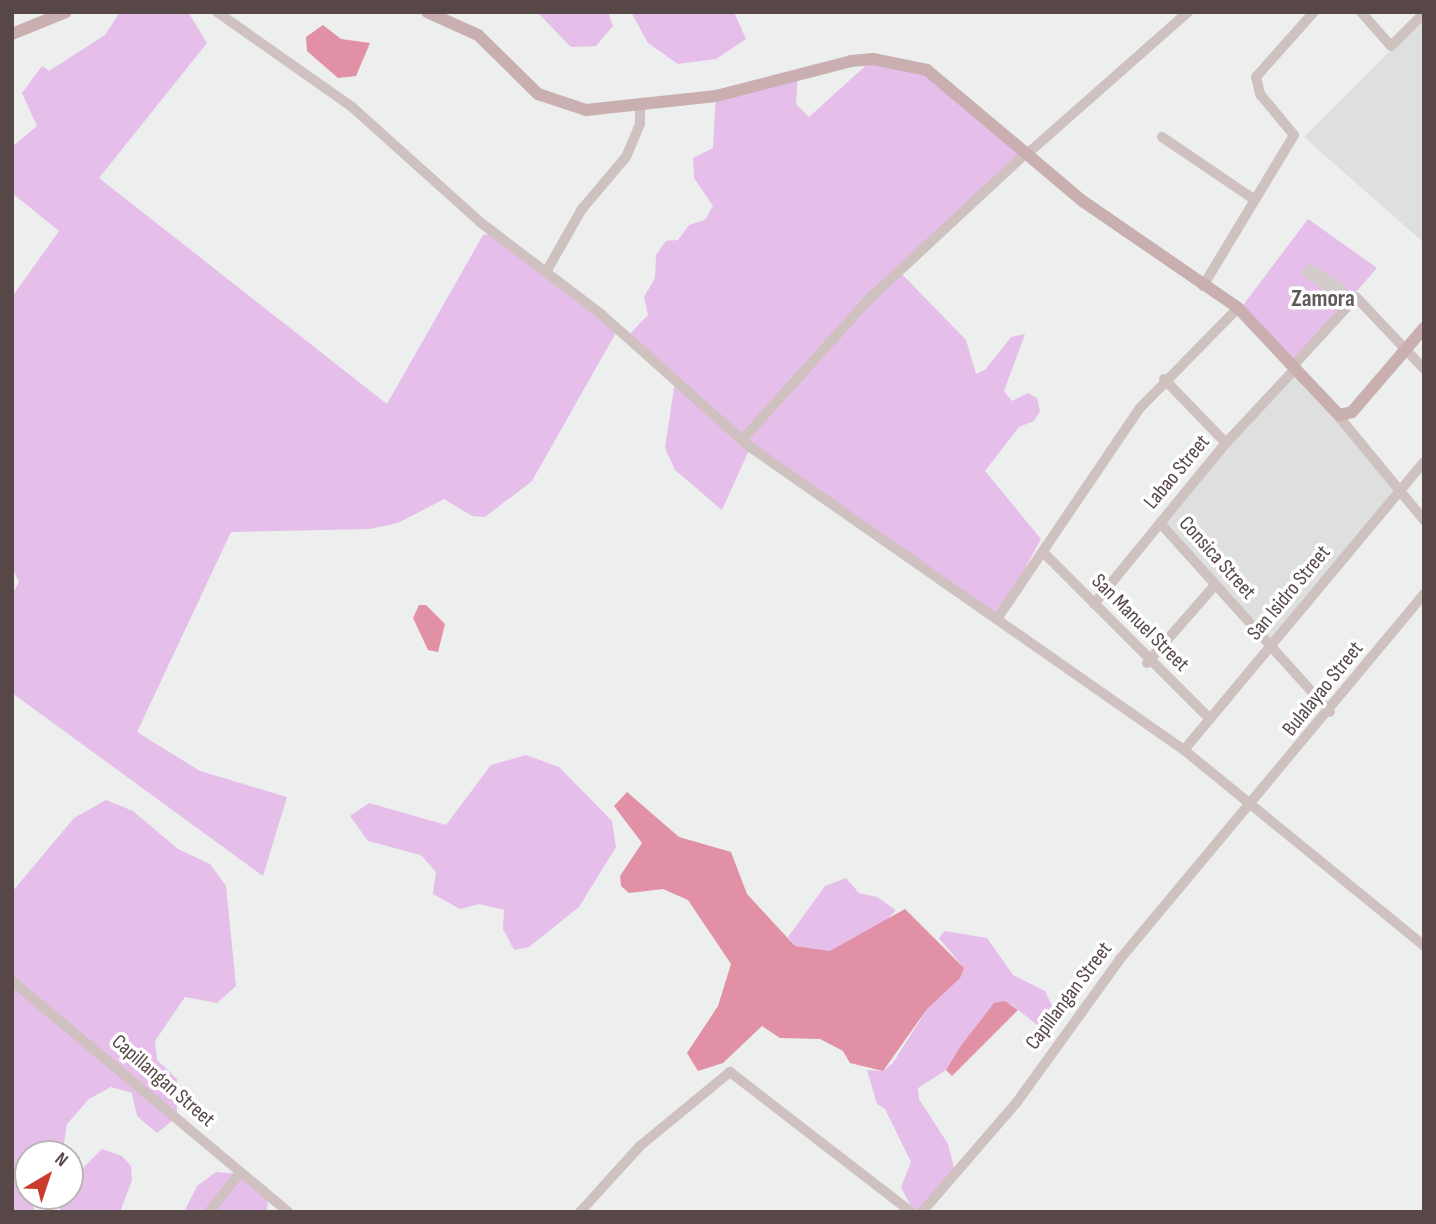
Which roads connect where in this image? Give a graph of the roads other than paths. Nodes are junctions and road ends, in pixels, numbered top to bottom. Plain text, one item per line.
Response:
1 (66, 12) edge
2 (217, 12) edge
3 (427, 12) edge
4 (1188, 12) edge
5 (1314, 12) edge
6 (1361, 12) edge
7 (1424, 13) edge
8 (12, 34) edge
9 (640, 106) junction
10 (1162, 136) dead end
11 (1024, 157) junction
12 (1252, 198) junction
13 (546, 272) junction
14 (1203, 286) junction
15 (1238, 308) junction
16 (1424, 328) edge
17 (1407, 350) junction
18 (1294, 367) junction
19 (1424, 369) edge
20 (1164, 379) junction
21 (1336, 413) junction
22 (742, 440) junction
23 (1226, 443) junction
24 (1424, 461) edge
25 (1399, 492) junction
26 (1424, 520) edge
27 (1160, 523) junction
28 (1043, 552) junction
29 (1215, 585) junction
30 (1424, 594) edge
31 (1094, 604) junction
32 (999, 616) junction
33 (1269, 646) junction
34 (1148, 662) junction
35 (1329, 712) junction
36 (1210, 719) junction
37 (1184, 750) junction
38 (1251, 807) junction
39 (1424, 946) edge
40 (12, 981) edge
41 (239, 1174) junction
42 (209, 1212) edge
43 (288, 1212) edge
44 (580, 1212) edge
45 (911, 1212) edge
46 (922, 1212) edge

1 - 8 main road
2 - 13 street
3 - 9 main road
4 - 11 street
5 - 12 street
6 - 7 street
9 - 11 main road
9 - 13 street
10 - 12 street
11 - 14 main road
11 - 22 street
12 - 14 street
13 - 22 street
14 - 15 main road
15 - 18 main road
15 - 20 street
16 - 17 main road
17 - 18 street, Labao Street
17 - 19 street
17 - 21 main road
18 - 21 main road
18 - 23 street, Labao Street
20 - 23 street
20 - 28 street
21 - 25 street
22 - 32 street
23 - 27 street, Labao Street
24 - 25 street, San Isidro Street
25 - 26 street
25 - 33 street, San Isidro Street
27 - 29 street, Consica Street
27 - 31 street, Labao Street
28 - 31 street, San Manuel Street
28 - 32 street
29 - 33 street, Consica Street
29 - 34 street
30 - 35 street, Bulalayao Street
31 - 34 street, San Manuel Street
32 - 37 street
33 - 35 street, Consica Street
33 - 36 street, San Isidro Street
34 - 36 street, San Manuel Street
35 - 38 street, Bulalayao Street
36 - 37 street, San Isidro Street
37 - 38 street
38 - 39 street
38 - 46 street, Capillangan Street
40 - 41 street, Capillangan Street
41 - 42 street
41 - 43 street, Capillangan Street
44 - 45 street

